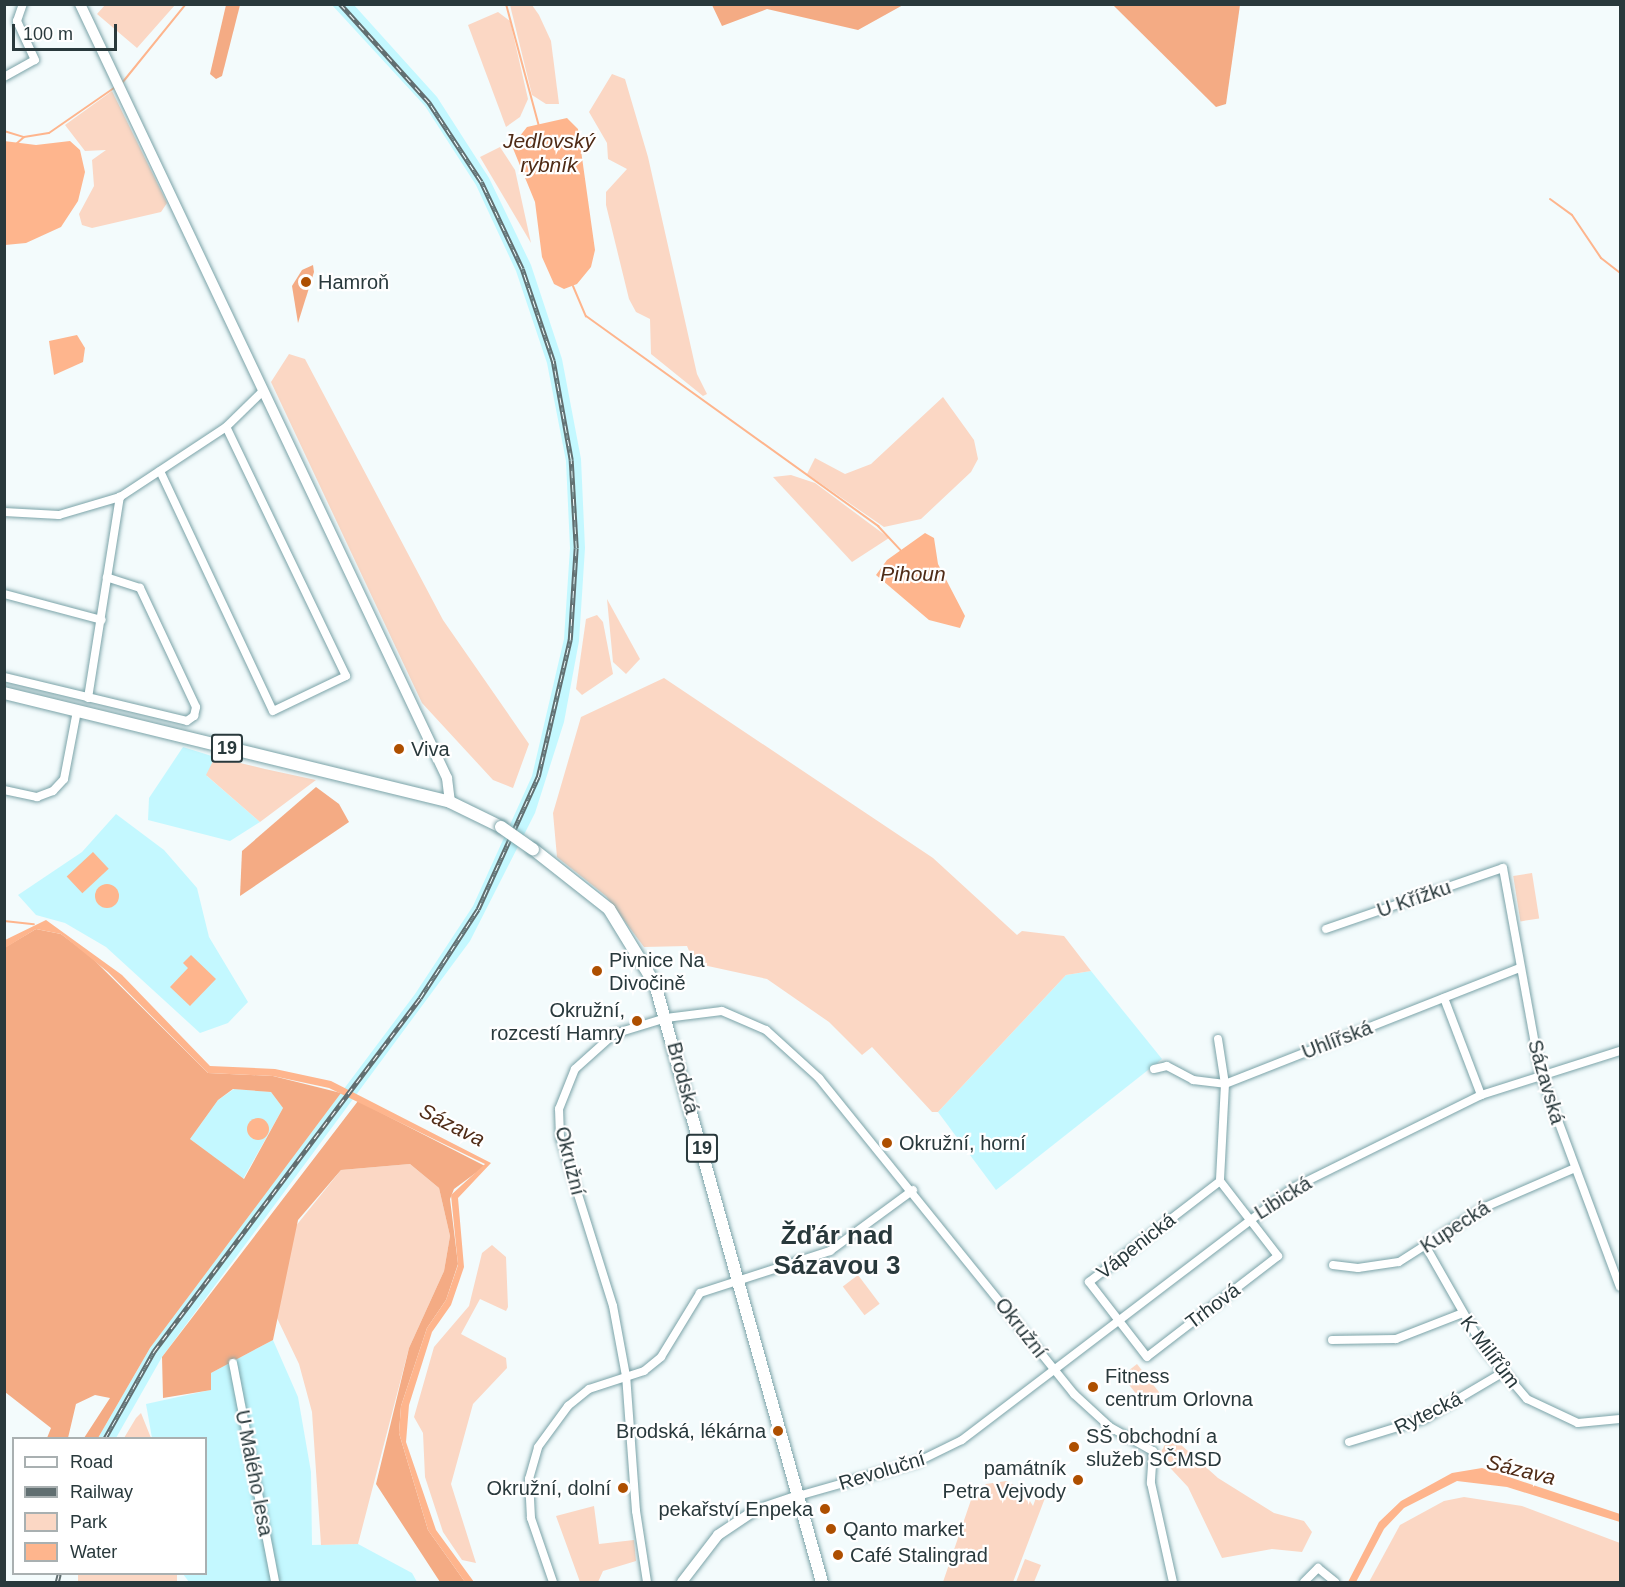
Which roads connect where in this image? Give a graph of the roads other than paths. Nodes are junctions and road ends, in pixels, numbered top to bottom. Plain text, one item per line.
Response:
1 (23, 4) edge
2 (80, 4) edge
3 (4, 77) edge
4 (263, 391) junction
5 (226, 427) junction
6 (160, 471) junction
7 (120, 497) junction
8 (4, 512) edge
9 (107, 577) junction
10 (4, 594) edge
11 (102, 620) junction
12 (4, 677) edge
13 (4, 693) edge
14 (88, 698) junction
15 (77, 711) junction
16 (4, 790) edge
17 (450, 802) junction
18 (1503, 868) joint
19 (1326, 929) dead end
20 (1519, 968) junction
21 (1444, 998) junction
22 (666, 1018) junction
23 (1218, 1039) dead end
24 (1620, 1050) edge
25 (1154, 1069) dead end
26 (1540, 1072) junction
27 (1225, 1084) junction
28 (1481, 1095) junction
29 (1573, 1169) junction
30 (1220, 1181) junction
31 (913, 1190) junction
32 (1249, 1219) junction
33 (1426, 1247) junction
34 (1333, 1265) dead end
35 (738, 1278) junction
36 (1620, 1287) edge
37 (1460, 1314) junction
38 (1118, 1320) junction
39 (1340, 1353) dead end
40 (233, 1363) dead end
41 (1054, 1370) junction
42 (1502, 1372) junction
43 (626, 1376) junction
44 (1620, 1419) edge
45 (1349, 1442) dead end
46 (798, 1496) junction
47 (647, 1579) edge
48 (275, 1582) edge
49 (553, 1582) edge
50 (656, 1582) edge
51 (682, 1582) edge
52 (822, 1582) edge
53 (1173, 1582) edge
54 (1304, 1582) edge
55 (1335, 1582) edge

1 - 3 street
2 - 4 street
4 - 5 street
4 - 17 street
5 - 6 street
5 - 6 street
6 - 7 street
7 - 8 street
7 - 9 street
9 - 11 street
9 - 14 street
10 - 11 street
11 - 14 street
12 - 14 street
13 - 15 main road, 19
15 - 16 street
15 - 17 main road, 19
17 - 22 main road, Brodská / 19, bridge
18 - 19 street, U Křížku
18 - 20 street, Sázavská
20 - 21 street, Uhlířská
20 - 26 street, Sázavská
21 - 27 street, Uhlířská
21 - 28 street
22 - 31 street, Okružní
22 - 35 main road, Brodská / 19
22 - 43 street, Okružní
23 - 27 street
24 - 26 street, Libická
25 - 27 street, Uhlířská
26 - 28 street, Libická
26 - 29 street, Sázavská
27 - 30 street
28 - 32 street, Libická
29 - 33 street, Kupecká
29 - 36 street, Sázavská
30 - 32 street
30 - 38 street, Vápenická
31 - 35 street
31 - 41 street, Okružní
32 - 38 street, Libická
32 - 38 street, Trhová
33 - 34 street, Kupecká
33 - 37 street, K Milířům
35 - 43 street
35 - 46 main road, Brodská / 19
37 - 39 street
37 - 42 street, K Milířům
38 - 41 street, Libická
40 - 48 street, U Malého lesa
41 - 46 street, Revoluční
41 - 53 street, Okružní
42 - 44 street, K Milířům
42 - 45 street, Rytecká
43 - 47 street, Okružní
43 - 49 street
46 - 51 street, Revoluční
46 - 52 main road, Brodská / 19
47 - 50 street
54 - 55 street

